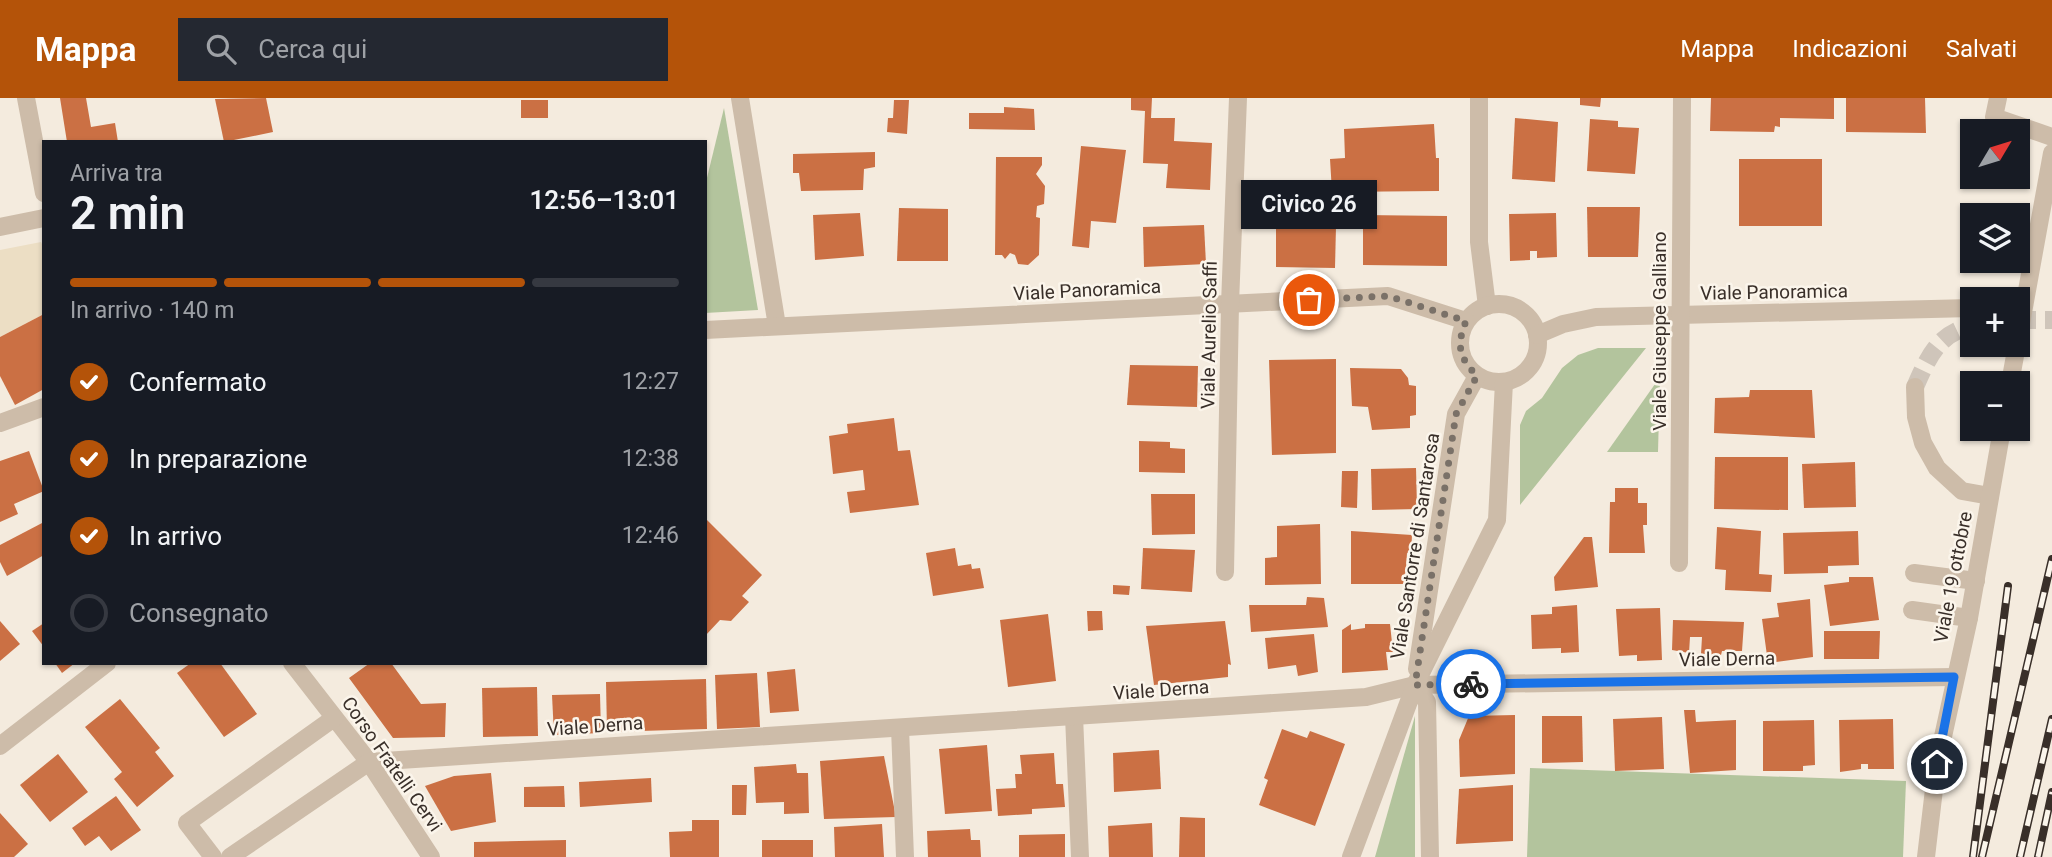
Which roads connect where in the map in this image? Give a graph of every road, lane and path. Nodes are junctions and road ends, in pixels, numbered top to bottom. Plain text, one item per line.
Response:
1 (26, 98) edge
2 (740, 98) edge
3 (1238, 98) edge
4 (1479, 98) edge
5 (1682, 98) edge
6 (1998, 98) edge
7 (2052, 138) edge
8 (2052, 153) edge
9 (42, 182) edge
10 (42, 218) edge
11 (0, 227) edge
12 (2025, 287) edge
13 (1230, 304) junction
14 (1487, 306) junction
15 (1960, 308) edge
16 (1679, 315) junction
17 (1466, 321) junction
18 (777, 326) junction
19 (707, 330) edge
20 (1537, 335) junction
21 (1477, 376) junction
22 (1504, 382) junction
23 (1915, 387) tunnel mouth
24 (42, 408) edge
25 (0, 423) edge
26 (2000, 441) edge
27 (1990, 496) junction
28 (1679, 563) dead end
29 (1225, 572) dead end
30 (1914, 573) dead end
31 (1976, 581) junction
32 (1912, 610) dead end
33 (1969, 618) junction
34 (104, 665) edge
35 (294, 665) edge
36 (1954, 677) junction
37 (1415, 685) junction
38 (1074, 716) junction
39 (334, 718) junction
40 (900, 728) junction
41 (0, 746) edge
42 (369, 762) junction
43 (213, 857) edge
44 (230, 857) edge
45 (431, 857) edge
46 (905, 857) edge
47 (1080, 857) edge
48 (1352, 857) edge
49 (1430, 857) edge
50 (1926, 857) edge

1 - 9 street
2 - 18 street
3 - 13 street, Viale Aurelio Saffi
4 - 14 street
5 - 16 street, Viale Giuseppe Galliano
6 - 7 street
8 - 12 street
10 - 11 street
13 - 17 street, Viale Panoramica
13 - 18 street, Viale Panoramica
13 - 29 street, Viale Aurelio Saffi
14 - 17 street
14 - 20 street
15 - 16 street, Viale Panoramica
16 - 20 street, Viale Panoramica
16 - 28 street, Viale Giuseppe Galliano
17 - 21 street
18 - 19 street, Viale Panoramica
20 - 22 street
21 - 22 street
21 - 37 street, Viale Santorre di Santarosa
22 - 37 street, Viale Santorre di Santarosa
23 - 27 street
24 - 25 street
26 - 27 street, Viale 19 ottobre
27 - 31 street, Viale 19 ottobre
30 - 31 street
31 - 33 street, Viale 19 ottobre
32 - 33 street
33 - 36 street, Viale 19 ottobre
34 - 41 street
35 - 39 street, Corso Fratelli Cervi
36 - 37 street, Viale Derna
36 - 50 street, Viale 19 ottobre
37 - 38 street, Viale Derna
37 - 48 street, Viale Santorre di Santarosa
37 - 49 street
38 - 40 street, Viale Derna
38 - 47 street
39 - 42 street, Corso Fratelli Cervi
39 - 43 street
40 - 42 street, Viale Derna
40 - 46 street
42 - 44 street
42 - 45 street, Corso Fratelli Cervi

